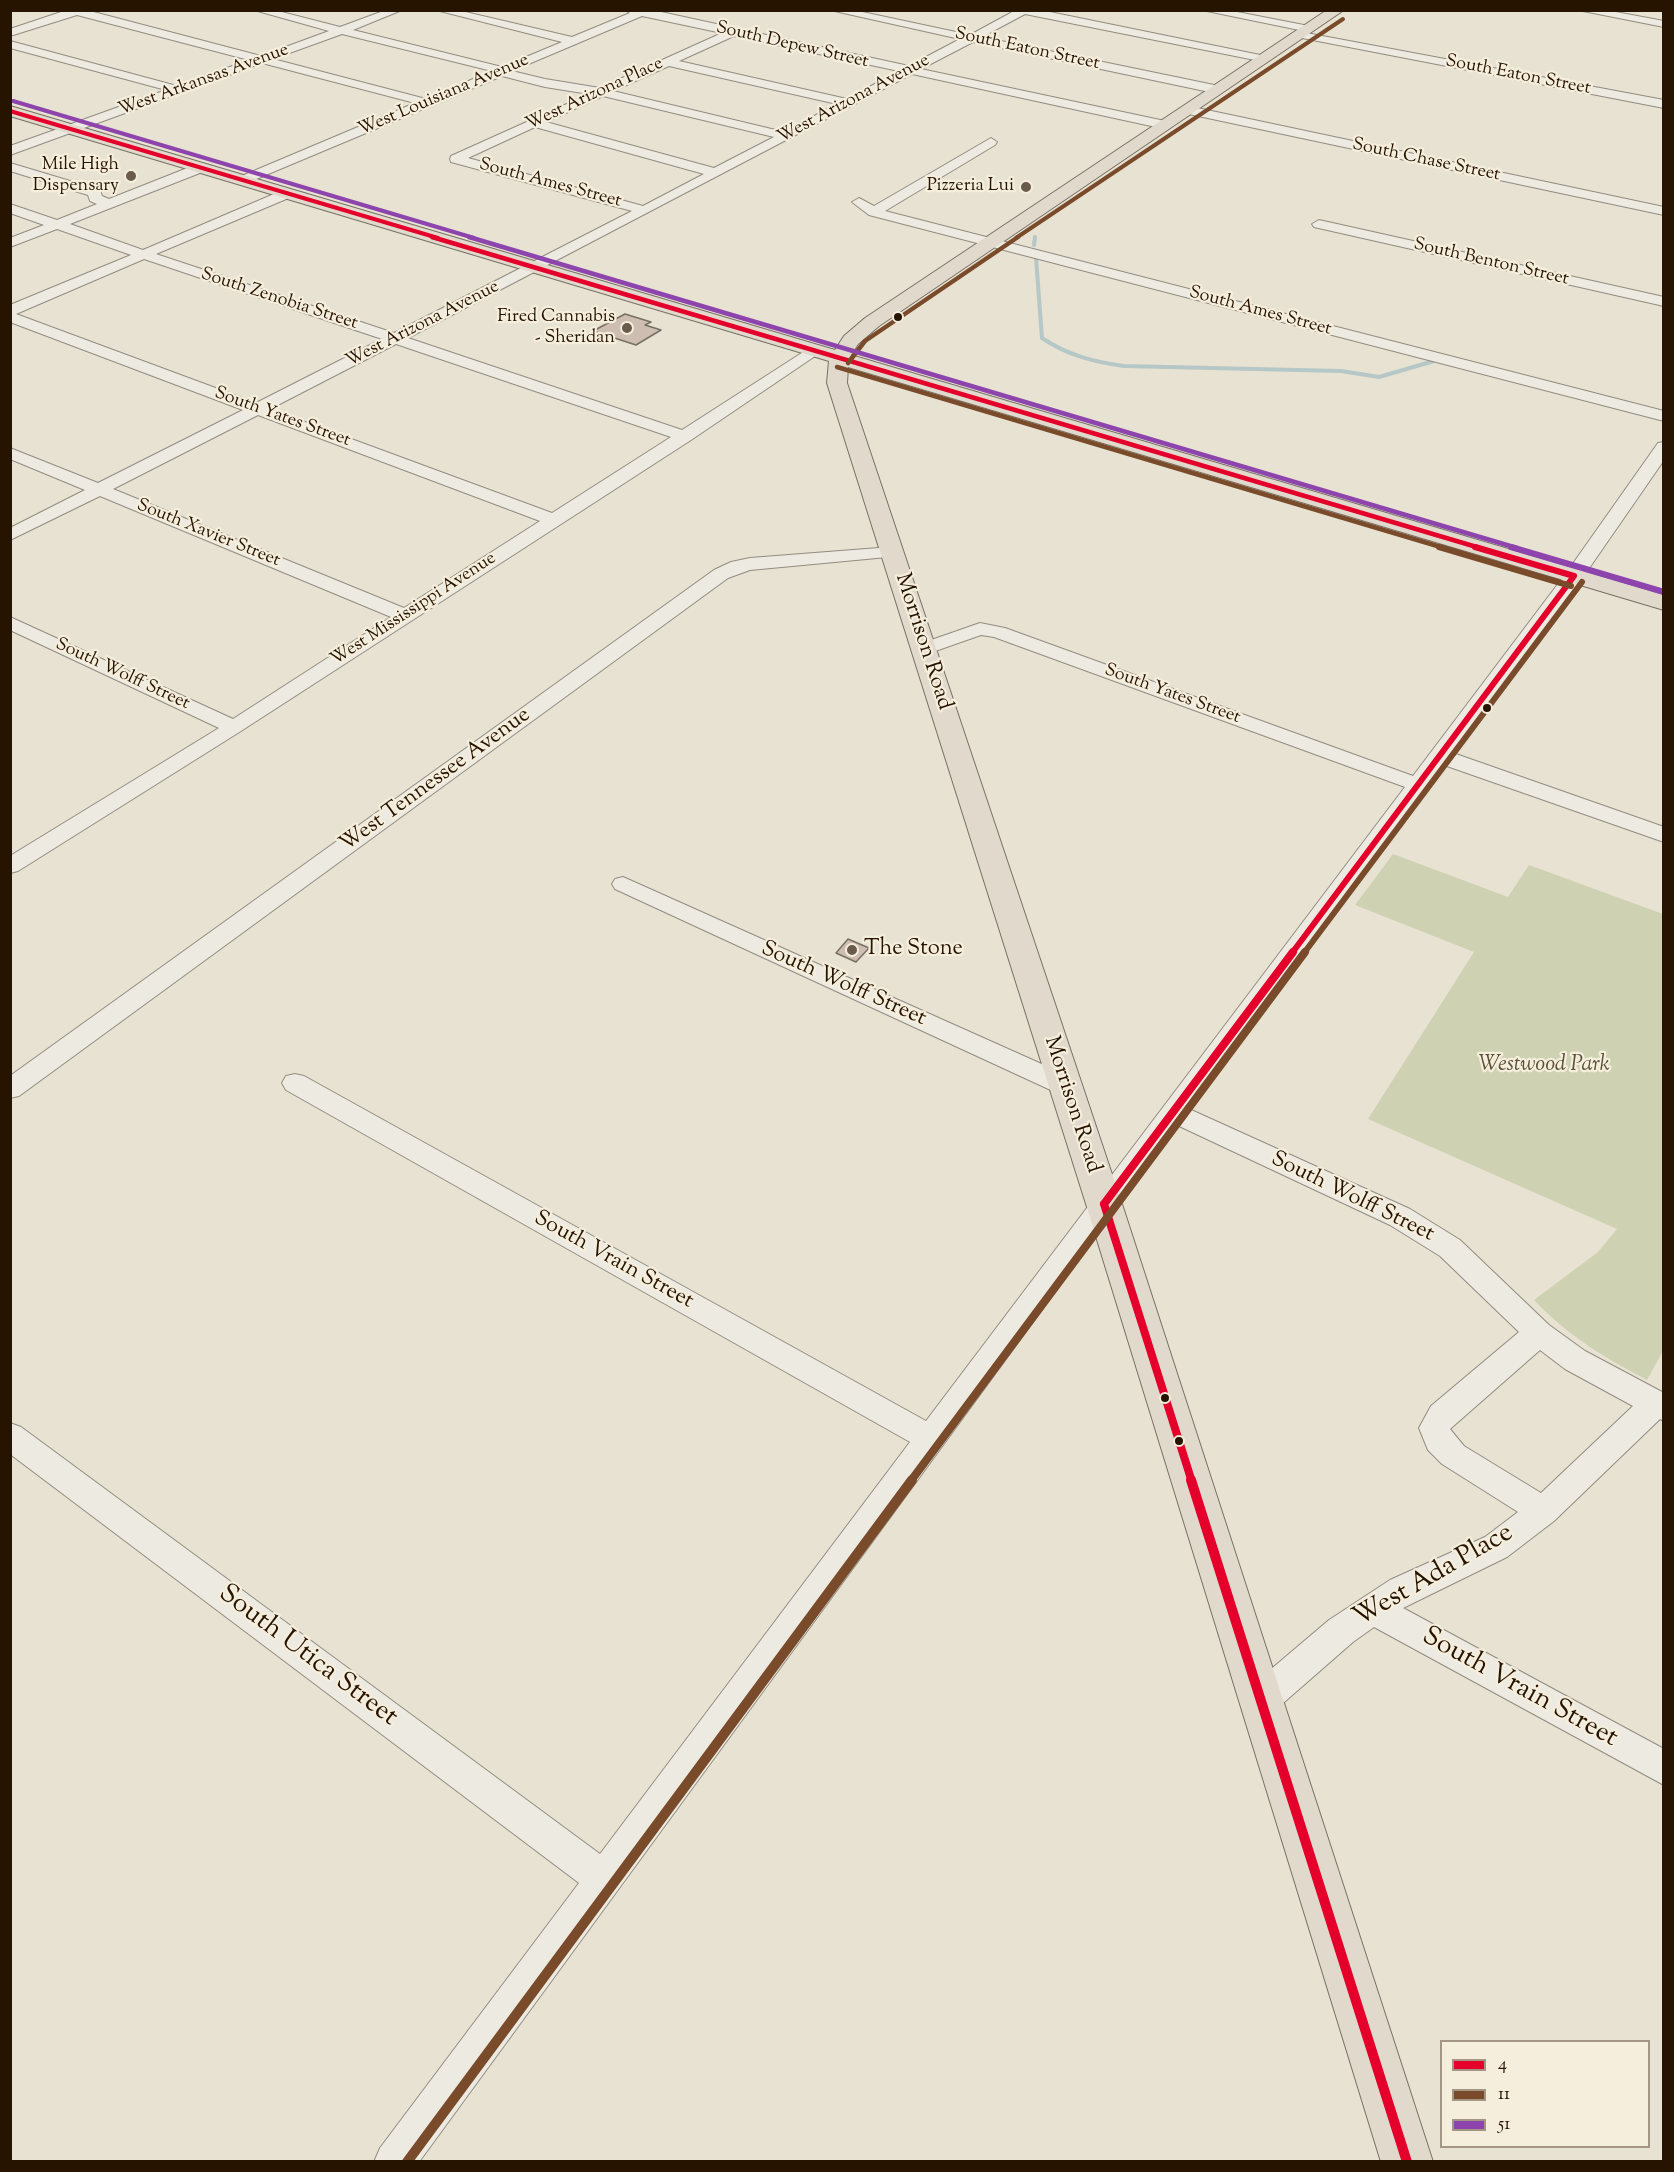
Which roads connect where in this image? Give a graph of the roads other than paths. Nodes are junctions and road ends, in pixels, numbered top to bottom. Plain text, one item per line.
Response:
1 (259, 10) edge
2 (397, 10) edge
3 (441, 10) edge
4 (835, 10) edge
5 (1208, 10) edge
6 (1337, 10) edge
7 (1583, 10) edge
8 (77, 11) edge
9 (640, 11) edge
10 (1023, 11) edge
11 (1664, 24) edge
12 (341, 31) junction
13 (733, 32) junction
14 (1305, 32) junction
15 (10, 33) edge
16 (971, 39) junction
17 (573, 41) junction
18 (10, 44) edge
19 (1265, 59) junction
20 (262, 60) junction
21 (668, 62) junction
22 (503, 71) junction
23 (909, 72) junction
24 (178, 90) junction
25 (1219, 90) junction
26 (602, 92) junction
27 (428, 103) junction
28 (849, 103) junction
29 (1664, 104) edge
30 (1188, 110) junction
31 (10, 111) edge
32 (534, 123) junction
33 (1166, 125) junction
34 (70, 129) junction
35 (786, 136) junction
36 (991, 142) dead end
37 (10, 151) edge
38 (456, 159) joint
39 (10, 167) edge
40 (200, 168) junction
41 (716, 173) junction
42 (242, 181) junction
43 (286, 194) junction
44 (859, 202) dead end
45 (109, 204) junction
46 (10, 208) edge
47 (644, 210) junction
48 (1664, 211) edge
49 (874, 212) junction
50 (57, 224) junction
51 (1319, 224) dead end
52 (991, 242) junction
53 (10, 243) edge
54 (142, 254) junction
55 (534, 268) junction
56 (1664, 302) edge
57 (10, 311) edge
58 (10, 317) edge
59 (865, 327) junction
60 (774, 338) junction
61 (395, 339) junction
62 (816, 350) junction
63 (840, 357) junction
64 (928, 383) junction
65 (258, 409) junction
66 (1664, 416) edge
67 (849, 422) junction
68 (685, 436) junction
69 (1664, 447) edge
70 (10, 453) edge
71 (99, 489) junction
72 (554, 520) junction
73 (10, 535) edge
74 (892, 552) junction
75 (1575, 576) junction
76 (1664, 603) edge
77 (406, 616) junction
78 (10, 623) edge
79 (924, 649) junction
80 (234, 727) junction
81 (1440, 756) junction
82 (1418, 785) junction
83 (1664, 835) edge
84 (13, 862) edge
85 (623, 884) dead end
86 (295, 1083) dead end
87 (1064, 1085) junction
88 (10, 1089) edge
89 (1172, 1112) junction
90 (1104, 1204) junction
91 (1539, 1333) junction
92 (1660, 1406) edge
93 (10, 1436) edge
94 (930, 1439) junction
95 (1543, 1511) junction
96 (1374, 1610) junction
97 (1262, 1699) junction
98 (1664, 1768) edge
99 (604, 1879) junction
100 (394, 2162) edge
101 (1407, 2162) edge

1 - 12 street
2 - 12 street, West Arkansas Avenue
3 - 17 street
4 - 16 street, South Eaton Street
5 - 14 street, South Eaton Street
6 - 14 main road
7 - 11 street
8 - 15 street
8 - 20 street
9 - 13 street, South Depew Street
9 - 17 street, West Louisiana Avenue
10 - 16 street, West Arizona Avenue
10 - 19 street
12 - 20 street, West Arkansas Avenue
12 - 22 street
13 - 21 street, West Arizona Place
13 - 23 street, South Depew Street
14 - 19 main road
14 - 29 street, South Eaton Street
16 - 23 street, West Arizona Avenue
16 - 25 street, South Eaton Street
17 - 22 street, West Louisiana Avenue
18 - 24 street
19 - 25 main road
20 - 24 street, West Arkansas Avenue
20 - 27 street
21 - 26 street, West Arizona Place
21 - 28 street
22 - 26 street
22 - 27 street, West Louisiana Avenue
23 - 28 street, West Arizona Avenue
23 - 33 street, South Depew Street
24 - 34 street, West Arkansas Avenue
25 - 30 main road
26 - 32 street, West Arizona Place
26 - 35 street
27 - 42 street, West Louisiana Avenue
28 - 35 street, West Arizona Avenue
30 - 33 main road
30 - 48 street, South Chase Street
31 - 34 main road
32 - 38 street, West Arizona Place
32 - 41 street
33 - 52 main road
34 - 37 street, West Arkansas Avenue
34 - 40 main road
35 - 41 street, West Arizona Avenue
36 - 49 street
38 - 47 street, South Ames Street
39 - 45 street
40 - 42 main road
40 - 45 street
41 - 47 street, West Arizona Avenue
42 - 43 main road
43 - 54 street
43 - 55 main road
44 - 49 street, South Ames Street
45 - 50 street
46 - 50 street, South Zenobia Street
47 - 55 street, West Arizona Avenue
49 - 52 street, South Ames Street
50 - 53 street
50 - 54 street, South Zenobia Street
51 - 56 street, South Benton Street
52 - 59 main road
52 - 66 street, South Ames Street
54 - 57 street
54 - 61 street, South Zenobia Street
55 - 60 main road
55 - 61 street, West Arizona Avenue
58 - 65 street, South Yates Street
59 - 60 main road
59 - 63 main road
60 - 62 main road
61 - 65 street, West Arizona Avenue
61 - 68 street, South Zenobia Street
62 - 63 main road
62 - 68 street, West Mississippi Avenue
63 - 64 main road
63 - 67 main road, Morrison Road
64 - 67 main road
64 - 75 main road
65 - 71 street, West Arizona Avenue
65 - 72 street, South Yates Street
67 - 74 main road, Morrison Road
68 - 72 street, West Mississippi Avenue
69 - 75 street
70 - 71 street, South Xavier Street
71 - 73 street, West Arizona Avenue
71 - 77 street, South Xavier Street
72 - 77 street, West Mississippi Avenue
74 - 79 main road, Morrison Road
74 - 88 street, West Tennessee Avenue
75 - 76 main road
75 - 81 street
77 - 80 street, West Mississippi Avenue
78 - 80 street, South Wolff Street
79 - 82 street, South Yates Street
79 - 87 main road, Morrison Road
80 - 84 street, West Mississippi Avenue
81 - 82 street
81 - 83 street
82 - 89 street
85 - 87 street, South Wolff Street
86 - 94 street, South Vrain Street
87 - 90 main road, Morrison Road
89 - 90 street
89 - 91 street, South Wolff Street
90 - 94 street
90 - 97 main road, Morrison Road
91 - 92 street, South Wolff Street
91 - 95 street
92 - 95 street, West Ada Place
93 - 99 street, South Utica Street
94 - 99 street
95 - 96 street, West Ada Place
96 - 97 street, West Ada Place
96 - 98 street, South Vrain Street
97 - 101 main road, Morrison Road
99 - 100 street

